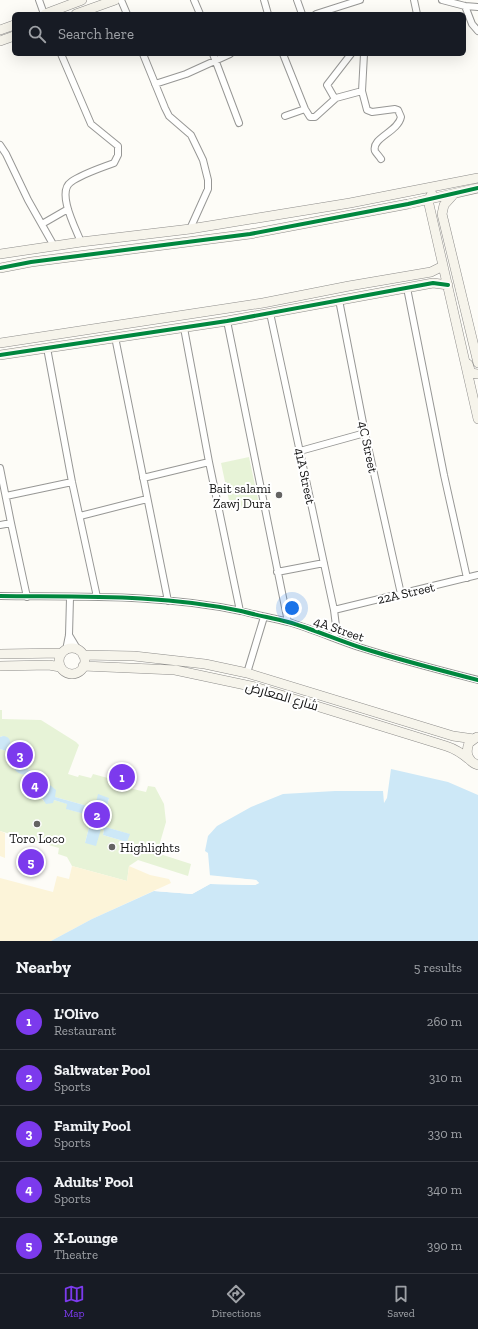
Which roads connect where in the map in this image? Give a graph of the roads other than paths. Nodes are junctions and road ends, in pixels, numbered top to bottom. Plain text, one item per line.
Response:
1 (39, 0) edge
2 (82, 0) edge
3 (115, 0) edge
4 (121, 0) edge
5 (194, 0) edge
6 (264, 0) edge
7 (297, 0) edge
8 (360, 0) edge
9 (414, 0) edge
10 (442, 0) edge
11 (465, 6) junction
12 (478, 7) edge
13 (44, 12) edge
14 (50, 12) edge
15 (82, 12) edge
16 (126, 12) edge
17 (199, 12) edge
18 (267, 12) edge
19 (301, 12) edge
20 (322, 12) edge
21 (417, 12) edge
22 (12, 26) edge
23 (0, 30) edge
24 (478, 31) edge
25 (12, 37) edge
26 (0, 41) edge
27 (62, 56) edge
28 (144, 56) edge
29 (284, 56) edge
30 (349, 56) edge
31 (364, 56) edge
32 (214, 57) edge
33 (155, 84) junction
34 (362, 91) junction
35 (335, 99) junction
36 (305, 109) junction
37 (285, 116) dead end
38 (239, 123) dead end
39 (0, 145) edge
40 (381, 159) dead end
41 (474, 179) edge
42 (478, 188) edge
43 (455, 194) junction
44 (428, 200) junction
45 (68, 209) junction
46 (42, 224) junction
47 (190, 229) junction
48 (436, 234) junction
49 (81, 242) junction
50 (54, 246) junction
51 (0, 254) edge
52 (454, 264) junction
53 (443, 266) junction
54 (0, 268) edge
55 (413, 276) junction
56 (448, 285) junction
57 (407, 288) junction
58 (383, 292) junction
59 (339, 300) junction
60 (453, 312) junction
61 (270, 313) junction
62 (227, 321) junction
63 (184, 328) junction
64 (115, 337) junction
65 (0, 343) edge
66 (47, 348) junction
67 (0, 355) edge
68 (478, 363) edge
69 (478, 374) edge
70 (478, 418) edge
71 (365, 433) junction
72 (300, 451) junction
73 (208, 462) junction
74 (0, 468) edge
75 (143, 478) junction
76 (72, 482) junction
77 (6, 496) junction
78 (148, 500) junction
79 (80, 516) junction
80 (11, 523) junction
81 (0, 525) edge
82 (324, 563) junction
83 (277, 572) junction
84 (478, 575) edge
85 (468, 578) junction
86 (401, 594) junction
87 (0, 596) edge
88 (27, 597) junction
89 (97, 597) junction
90 (70, 598) junction
91 (168, 600) junction
92 (334, 610) junction
93 (240, 611) junction
94 (264, 617) junction
95 (288, 622) junction
96 (69, 635) junction
97 (334, 638) junction
98 (64, 652) junction
99 (80, 652) junction
100 (0, 654) edge
101 (0, 666) edge
102 (83, 666) junction
103 (60, 667) junction
104 (247, 673) junction
105 (478, 680) edge
106 (476, 738) edge
107 (474, 763) edge

1 - 13 street
2 - 14 street
3 - 15 street
4 - 16 street
5 - 17 street
6 - 18 street
7 - 19 street
8 - 20 street
9 - 21 street
10 - 11 street
11 - 12 street
11 - 24 street
22 - 23 street
25 - 26 street
27 - 45 street
28 - 33 street
29 - 36 street
30 - 35 street
31 - 34 street
32 - 33 street
32 - 38 street
33 - 47 street
34 - 35 street
34 - 40 street
35 - 36 street
36 - 37 street
39 - 46 street
41 - 44 street
41 - 47 street
42 - 43 street
43 - 44 street
43 - 52 street
44 - 48 street
44 - 54 street
45 - 46 street
45 - 49 street
46 - 50 street
47 - 49 street
48 - 52 street
48 - 53 street
49 - 50 street
50 - 51 street
52 - 68 street
53 - 55 street
53 - 56 street
55 - 58 street
55 - 65 street
56 - 57 street
56 - 60 street
57 - 58 street
57 - 85 street
58 - 59 street
59 - 61 street
59 - 71 street, 4C Street
60 - 69 street
60 - 70 street
61 - 62 street
61 - 72 street, 41A Street
62 - 63 street
62 - 83 street
63 - 64 street
63 - 73 street
64 - 66 street
64 - 75 street
66 - 67 street
66 - 76 street
71 - 72 street
71 - 86 street, 4C Street
72 - 82 street, 41A Street
73 - 75 street
73 - 93 street
74 - 77 street
75 - 78 street
76 - 77 street
76 - 79 street
77 - 80 street
78 - 79 street
78 - 91 street
79 - 89 street
80 - 81 street
80 - 88 street
82 - 83 street
82 - 92 street, 41A Street
83 - 95 street
84 - 85 street, 22A Street
85 - 86 street, 22A Street
86 - 92 street, 22A Street
87 - 88 street, 4A Street
88 - 90 street, 4A Street
89 - 90 street, 4A Street
89 - 91 street, 4A Street
90 - 96 street
91 - 93 street, 4A Street
92 - 97 street, 41A Street
93 - 94 street, 4A Street
94 - 95 street, 4A Street
94 - 104 street
95 - 97 street, 4A Street
96 - 98 street
96 - 99 street
97 - 105 street, 4A Street
98 - 99 street
98 - 100 street
98 - 103 street
99 - 102 street
99 - 104 street, شارع المعارض
101 - 103 street
102 - 103 street
102 - 107 street, شارع المعارض
104 - 106 street, شارع المعارض
106 - 107 street

